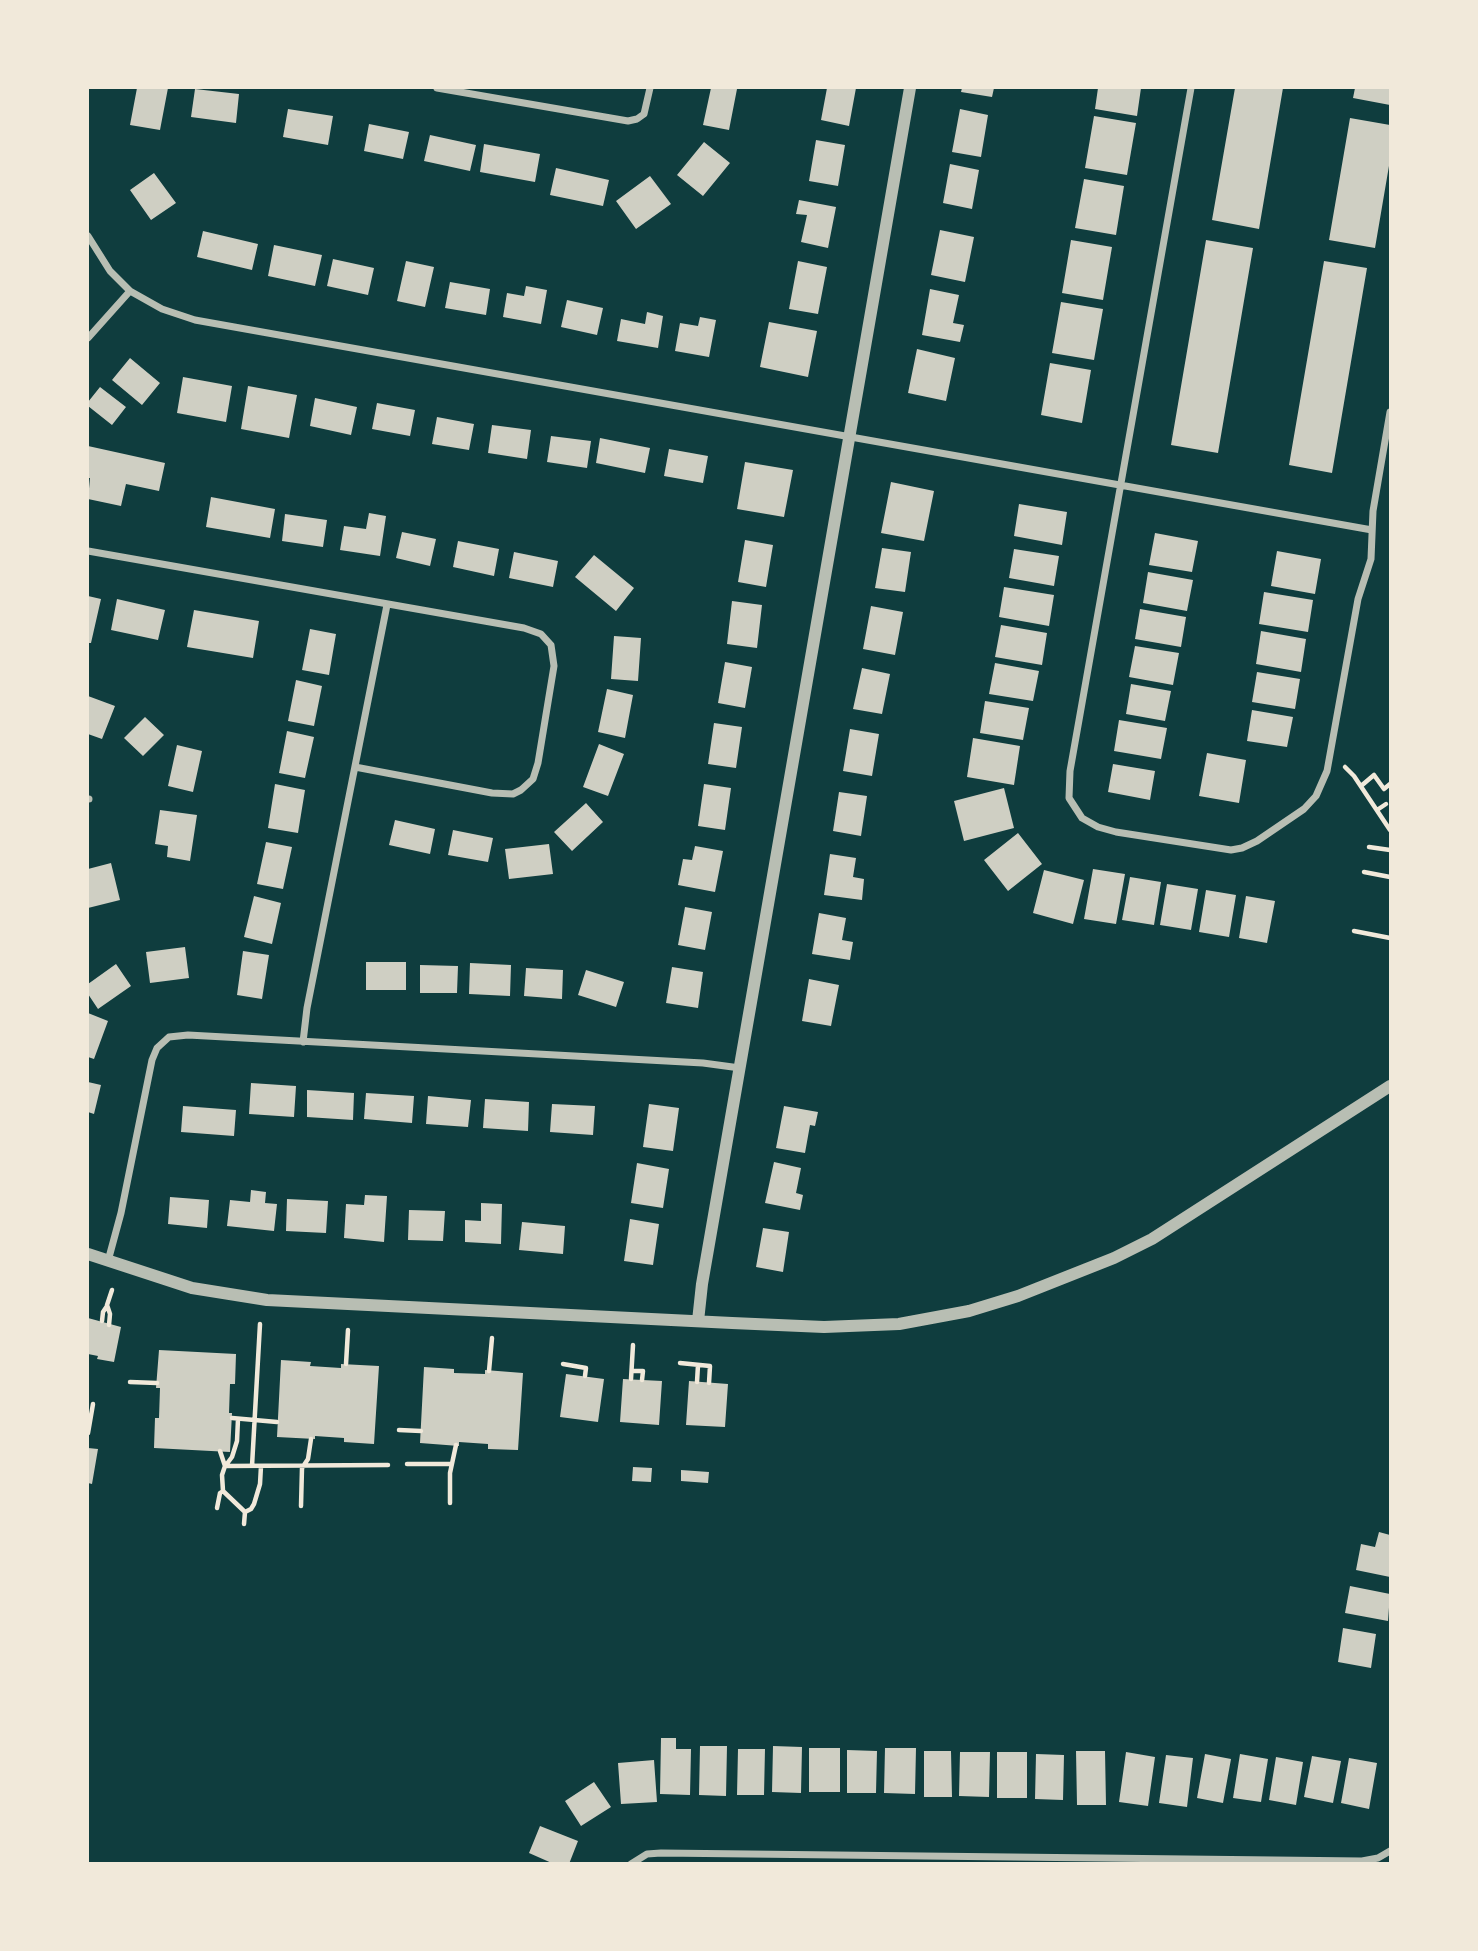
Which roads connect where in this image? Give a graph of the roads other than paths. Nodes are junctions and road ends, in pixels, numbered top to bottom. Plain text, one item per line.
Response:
1 (438, 88) edge
2 (650, 88) edge
3 (910, 88) edge
4 (1191, 88) edge
5 (88, 236) edge
6 (130, 291) junction
7 (88, 338) edge
8 (1391, 412) edge
9 (848, 438) junction
10 (1121, 486) junction
11 (1372, 530) junction
12 (88, 551) edge
13 (387, 605) junction
14 (355, 767) junction
15 (303, 1042) junction
16 (740, 1068) junction
17 (1391, 1086) edge
18 (88, 1254) edge
19 (107, 1261) junction
20 (698, 1321) junction
21 (1391, 1851) edge
22 (1233, 1862) edge
23 (631, 1864) edge

1 - 2 street
3 - 9 street
4 - 10 street
5 - 6 street
6 - 7 street
6 - 9 street
8 - 11 street
9 - 10 street
9 - 16 street
10 - 11 street
10 - 11 street
12 - 13 street
13 - 14 street
13 - 14 street
14 - 15 street
15 - 16 street
15 - 19 street
16 - 20 street
17 - 20 street
18 - 19 street
19 - 20 street
21 - 22 street
22 - 23 street

